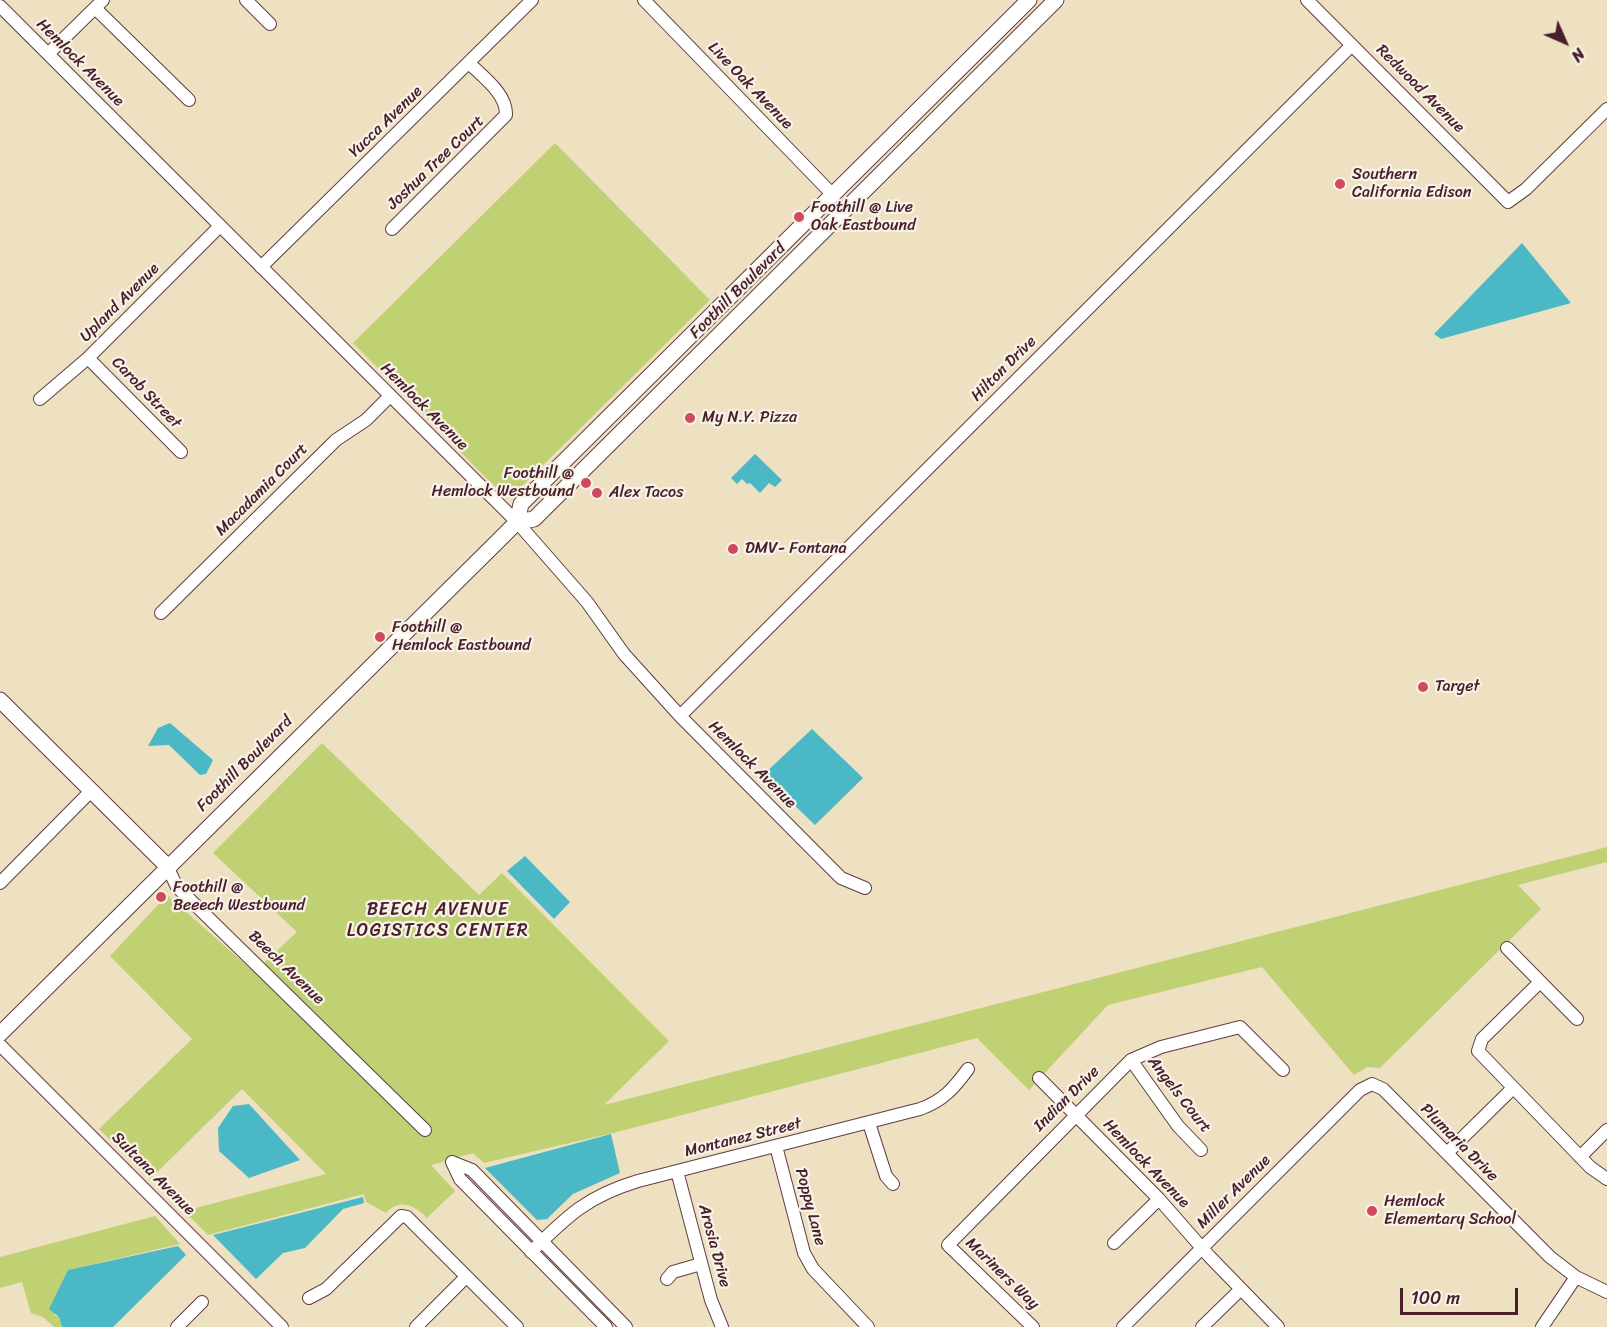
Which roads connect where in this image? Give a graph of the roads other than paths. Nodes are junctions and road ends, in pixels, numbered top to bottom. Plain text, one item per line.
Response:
1 (246, 0) edge
2 (532, 0) edge
3 (644, 0) edge
4 (1029, 0) edge
5 (1056, 0) edge
6 (1307, 0) edge
7 (99, 4) edge
8 (0, 6) edge
9 (270, 24) dead end
10 (1352, 45) junction
11 (48, 54) junction
12 (469, 63) junction
13 (189, 100) dead end
14 (1607, 109) edge
15 (833, 195) junction
16 (220, 226) junction
17 (392, 230) dead end
18 (261, 267) junction
19 (88, 358) junction
20 (390, 396) junction
21 (40, 399) dead end
22 (181, 452) dead end
23 (517, 522) junction
24 (161, 613) dead end
25 (0, 700) edge
26 (680, 716) junction
27 (91, 791) junction
28 (167, 866) junction
29 (0, 883) edge
30 (865, 888) dead end
31 (1507, 948) dead end
32 (1540, 982) junction
33 (1577, 1019) dead end
34 (0, 1034) edge
35 (0, 1044) edge
36 (1131, 1060) junction
37 (968, 1069) dead end
38 (1283, 1070) dead end
39 (1039, 1078) dead end
40 (1372, 1084) joint
41 (1513, 1088) junction
42 (1075, 1114) junction
43 (869, 1123) junction
44 (425, 1130) dead end
45 (1607, 1130) edge
46 (776, 1146) junction
47 (1201, 1150) dead end
48 (1447, 1153) junction
49 (1580, 1157) junction
50 (677, 1171) junction
51 (1607, 1179) edge
52 (893, 1184) dead end
53 (1159, 1199) junction
54 (542, 1241) junction
55 (1114, 1244) dead end
56 (948, 1245) joint
57 (1202, 1248) junction
58 (531, 1252) junction
59 (701, 1264) junction
60 (466, 1276) junction
61 (1576, 1277) junction
62 (667, 1279) dead end
63 (1241, 1289) junction
64 (1607, 1292) edge
65 (309, 1298) dead end
66 (202, 1302) dead end
67 (177, 1327) edge
68 (282, 1327) edge
69 (416, 1327) edge
70 (517, 1327) edge
71 (606, 1327) edge
72 (626, 1327) edge
73 (722, 1327) edge
74 (868, 1327) edge
75 (1033, 1327) edge
76 (1123, 1327) edge
77 (1202, 1327) edge
78 (1278, 1327) edge
79 (1542, 1327) edge

1 - 9 street
2 - 12 street, Yucca Avenue
3 - 15 street, Live Oak Avenue
4 - 15 main road, Foothill Boulevard
5 - 23 main road, Foothill Boulevard
6 - 10 street, Redwood Avenue
7 - 11 street
7 - 13 street
8 - 11 street, Hemlock Avenue
10 - 14 street, Redwood Avenue
10 - 26 street, Hilton Drive
11 - 16 street, Hemlock Avenue
12 - 17 street, Joshua Tree Court
12 - 18 street, Yucca Avenue
15 - 23 main road, Foothill Boulevard
16 - 18 street, Hemlock Avenue
16 - 19 street, Upland Avenue
18 - 20 street, Hemlock Avenue
19 - 21 street, Upland Avenue
19 - 22 street, Carob Street
20 - 23 street, Hemlock Avenue
20 - 24 street, Macadamia Court
23 - 26 street, Hemlock Avenue
23 - 28 main road, Foothill Boulevard
25 - 27 main road, Beech Avenue
26 - 30 street, Hemlock Avenue
27 - 28 main road, Beech Avenue
27 - 29 street
28 - 34 main road, Foothill Boulevard
28 - 44 street, Beech Avenue
31 - 32 street
32 - 33 street
32 - 41 street
35 - 68 street, Sultana Avenue
36 - 38 street, Indian Drive
36 - 42 street, Indian Drive
36 - 47 street, Angels Court
37 - 43 street, Montanez Street
39 - 42 street, Hemlock Avenue
40 - 48 street, Plumaria Drive
40 - 57 street, Miller Avenue
41 - 48 street
41 - 49 street
42 - 53 street, Hemlock Avenue
42 - 56 street, Indian Drive
43 - 46 street, Montanez Street
43 - 52 street
45 - 49 street
46 - 50 street, Montanez Street
46 - 74 street, Poppy Lane
48 - 61 street, Plumaria Drive
49 - 51 street
50 - 54 street, Montanez Street
50 - 59 street, Arosia Drive
53 - 55 street
53 - 57 street, Hemlock Avenue
54 - 58 street, Montanez Street
54 - 58 street
54 - 72 street
56 - 75 street, Mariners Way
57 - 63 street, Hemlock Avenue
57 - 76 street, Miller Avenue
58 - 71 street
59 - 62 street
59 - 73 street, Arosia Drive
60 - 65 street
60 - 69 street
60 - 70 street
61 - 64 street, Plumaria Drive
61 - 79 street
63 - 77 street
63 - 78 street, Hemlock Avenue
66 - 67 street

